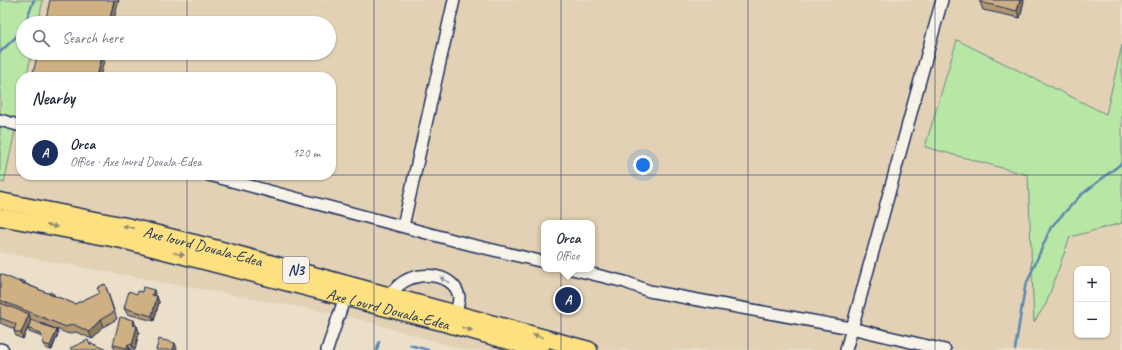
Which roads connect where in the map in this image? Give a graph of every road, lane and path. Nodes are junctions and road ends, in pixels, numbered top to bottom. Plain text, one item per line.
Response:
1 (454, 0) edge
2 (942, 0) edge
3 (0, 120) edge
4 (16, 125) edge
5 (228, 180) edge
6 (0, 197) edge
7 (0, 201) edge
8 (31, 215) junction
9 (0, 216) edge
10 (0, 223) edge
11 (403, 226) junction
12 (541, 261) edge
13 (584, 272) edge
14 (389, 295) junction
15 (345, 297) junction
16 (456, 313) junction
17 (851, 328) junction
18 (327, 350) edge
19 (541, 350) edge
20 (589, 350) edge
21 (846, 350) edge
22 (944, 350) edge

1 - 11 street
2 - 17 street
3 - 4 street
5 - 11 street
6 - 8 highway
7 - 8 highway, Axe lourd Douala-Edea / N3
8 - 9 highway, Axe Lourd Douala-Edea / N3
8 - 10 highway
14 -> 8 highway, Axe lourd Douala-Edea / N3
8 -> 15 highway, Axe Lourd Douala-Edea / N3
11 - 12 street
13 - 17 street
14 - 16 highway, Axe lourd Douala-Edea / N3
16 -> 14 street
15 - 18 street
15 -> 19 highway, Axe Lourd Douala-Edea / N3
20 -> 16 highway, Axe lourd Douala-Edea / N3
17 - 21 street
17 - 22 street

